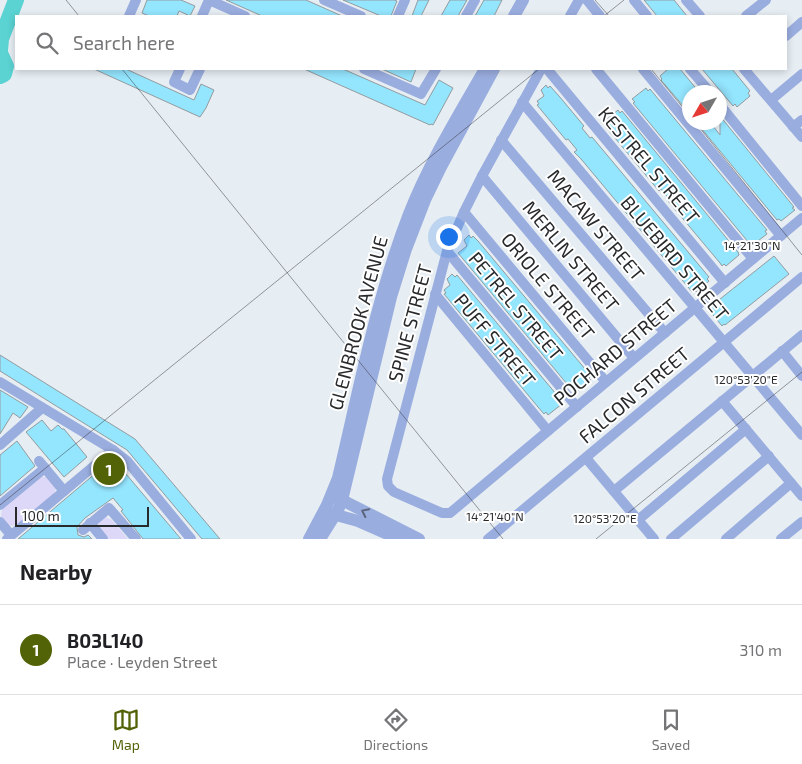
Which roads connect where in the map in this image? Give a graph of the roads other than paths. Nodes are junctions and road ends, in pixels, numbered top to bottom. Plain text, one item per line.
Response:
1 (136, 0) edge
2 (209, 0) edge
3 (405, 0) edge
4 (475, 0) edge
5 (523, 0) edge
6 (532, 0) edge
7 (579, 0) edge
8 (586, 0) edge
9 (634, 0) edge
10 (702, 0) edge
11 (766, 0) edge
12 (329, 1) edge
13 (689, 4) edge
14 (130, 15) edge
15 (202, 15) edge
16 (243, 15) edge
17 (359, 15) edge
18 (398, 15) edge
19 (467, 15) edge
20 (515, 15) edge
21 (524, 15) edge
22 (571, 15) edge
23 (599, 15) edge
24 (646, 15) edge
25 (699, 15) edge
26 (747, 15) edge
27 (802, 22) edge
28 (787, 35) edge
29 (180, 70) edge
30 (200, 70) edge
31 (366, 70) edge
32 (435, 70) edge
33 (485, 70) edge
34 (540, 70) edge
35 (548, 70) edge
36 (597, 70) edge
37 (644, 70) edge
38 (691, 70) edge
39 (747, 70) edge
40 (802, 74) edge
41 (704, 85) edge
42 (771, 100) junction
43 (522, 102) junction
44 (727, 114) edge
45 (802, 120) edge
46 (793, 127) junction
47 (802, 137) edge
48 (501, 140) junction
49 (482, 176) junction
50 (802, 206) edge
51 (464, 212) junction
52 (802, 218) edge
53 (780, 236) junction
54 (447, 251) junction
55 (753, 259) junction
56 (802, 277) edge
57 (725, 283) junction
58 (434, 294) junction
59 (695, 308) junction
60 (665, 333) junction
61 (802, 334) edge
62 (724, 342) junction
63 (782, 352) junction
64 (634, 358) junction
65 (752, 376) junction
66 (802, 376) edge
67 (0, 382) edge
68 (606, 382) junction
69 (722, 401) junction
70 (577, 406) junction
71 (42, 408) junction
72 (746, 429) junction
73 (548, 431) junction
74 (802, 435) edge
75 (4, 436) edge
76 (0, 445) edge
77 (113, 450) junction
78 (769, 456) junction
79 (586, 458) junction
80 (792, 483) junction
81 (64, 491) junction
82 (614, 491) junction
83 (802, 496) edge
84 (337, 497) junction
85 (0, 505) edge
86 (330, 513) junction
87 (450, 513) joint
88 (638, 520) junction
89 (0, 522) edge
90 (802, 522) edge
91 (9, 537) edge
92 (103, 539) edge
93 (136, 539) edge
94 (191, 539) edge
95 (309, 539) edge
96 (320, 539) edge
97 (399, 539) edge
98 (419, 539) edge
99 (488, 539) edge
100 (654, 539) edge
101 (671, 539) edge
102 (726, 539) edge
103 (782, 539) edge

1 - 14 street
2 - 15 street
2 - 16 street
3 - 18 street
4 - 19 street
5 - 20 street
6 - 21 street
7 - 22 street
8 - 23 street
9 - 24 street
10 - 13 street
11 - 26 street
12 - 17 street
13 - 25 street
27 - 28 street
29 - 30 street
31 - 32 street
33 - 84 street, GLENBROOK AVENUE
34 - 43 street, SPINE STREET
35 - 57 street, KESTREL STREET
36 - 55 street
37 - 53 street
38 - 41 street
39 - 42 street
40 - 42 street
42 - 46 street
43 - 48 street, SPINE STREET
43 - 59 street, BLUEBIRD STREET
44 - 50 street
45 - 46 street
46 - 47 street
48 - 49 street, SPINE STREET
48 - 60 street, MACAW STREET
49 - 51 street, SPINE STREET
49 - 64 street, MERLIN STREET
51 - 54 street, SPINE STREET
51 - 68 street, ORIOLE STREET
52 - 53 street, POCHARD STREET
53 - 55 street, POCHARD STREET
54 - 58 street, SPINE STREET
54 - 70 street, PETREL STREET
55 - 57 street, POCHARD STREET
56 - 62 street, FALCON STREET
57 - 59 street, POCHARD STREET
58 - 73 street, PUFF STREET
58 - 87 street, SPINE STREET
59 - 60 street, POCHARD STREET
59 - 62 street, BLUEBIRD STREET
60 - 64 street, POCHARD STREET
61 - 63 street
62 - 65 street, BLUEBIRD STREET
62 - 79 street, FALCON STREET
63 - 65 street
63 - 66 street
64 - 68 street, POCHARD STREET
65 - 69 street
65 - 74 street, BLUEBIRD STREET
67 - 71 street
68 - 70 street, POCHARD STREET
69 - 72 street
69 - 82 street
70 - 73 street, POCHARD STREET
71 - 75 street
71 - 77 street
72 - 78 street
72 - 88 street
73 - 87 street, POCHARD STREET
75 - 76 street
77 - 81 street
77 - 94 street
78 - 80 street
78 - 101 street
79 - 82 street
79 - 99 street, FALCON STREET
80 - 83 street
80 - 102 street
81 - 85 street
81 - 91 street
82 - 88 street
84 - 86 street, GLENBROOK AVENUE
98 -> 84 street
86 - 95 street, GLENBROOK AVENUE
86 - 96 street, GLENBROOK AVENUE
86 - 97 street
88 - 100 street
89 - 91 street
90 - 103 street
92 - 93 street

